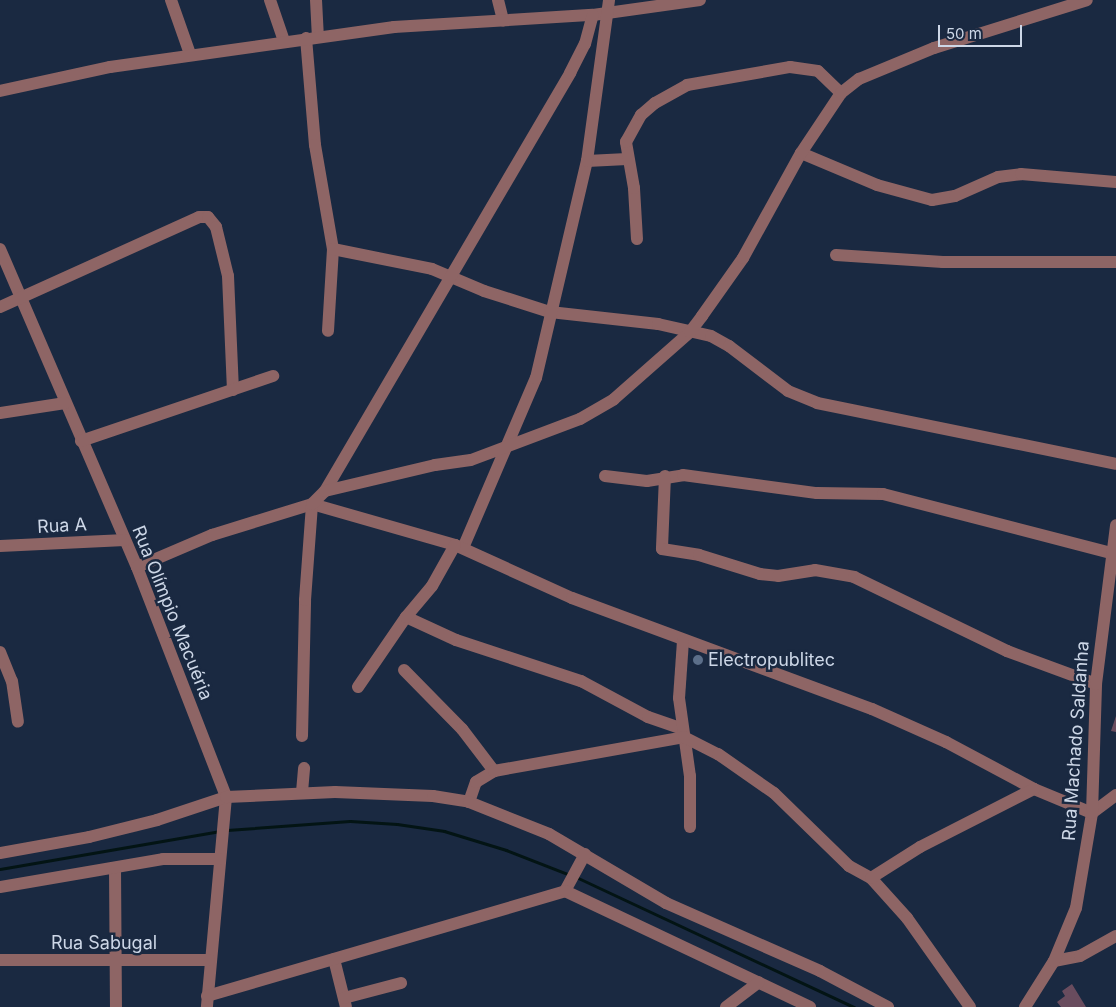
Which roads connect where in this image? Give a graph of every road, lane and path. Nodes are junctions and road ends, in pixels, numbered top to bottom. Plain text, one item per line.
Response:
1 (171, 0) edge
2 (270, 0) edge
3 (316, 0) edge
4 (498, 0) edge
5 (700, 0) edge
6 (1087, 0) edge
7 (608, 6) edge
8 (593, 15) junction
9 (503, 20) junction
10 (312, 38) junction
11 (284, 41) junction
12 (190, 54) junction
13 (0, 91) edge
14 (841, 93) junction
15 (801, 153) junction
16 (627, 159) junction
17 (587, 161) junction
18 (1116, 182) edge
19 (637, 239) dead end
20 (0, 249) edge
21 (333, 249) junction
22 (836, 255) dead end
23 (1116, 262) edge
24 (452, 277) junction
25 (20, 297) junction
26 (0, 307) edge
27 (550, 312) junction
28 (328, 331) dead end
29 (690, 332) junction
30 (273, 376) dead end
31 (234, 390) junction
32 (65, 403) junction
33 (0, 414) edge
34 (81, 441) junction
35 (508, 448) junction
36 (1116, 464) edge
37 (605, 476) dead end
38 (665, 476) junction
39 (325, 491) junction
40 (312, 504) junction
41 (1116, 525) edge
42 (126, 540) junction
43 (1113, 545) edge
44 (0, 546) edge
45 (459, 546) junction
46 (137, 567) junction
47 (406, 617) junction
48 (683, 641) junction
49 (0, 652) edge
50 (404, 670) dead end
51 (1096, 684) junction
52 (358, 687) dead end
53 (18, 722) dead end
54 (683, 733) junction
55 (302, 736) dead end
56 (304, 768) dead end
57 (494, 771) junction
58 (1034, 789) junction
59 (302, 792) junction
60 (1116, 795) edge
61 (469, 802) junction
62 (226, 803) junction
63 (1092, 813) junction
64 (690, 827) dead end
65 (0, 853) edge
66 (222, 854) junction
67 (585, 854) junction
68 (115, 868) junction
69 (871, 878) junction
70 (0, 886) edge
71 (565, 891) junction
72 (1116, 936) edge
73 (334, 959) junction
74 (0, 960) edge
75 (209, 960) junction
76 (1054, 961) junction
77 (116, 962) junction
78 (759, 982) junction
79 (401, 983) dead end
80 (207, 1001) edge
81 (345, 1003) edge
82 (116, 1007) edge
83 (726, 1007) edge
84 (810, 1007) edge
85 (888, 1007) edge
86 (970, 1007) edge
87 (1025, 1007) edge

1 - 12 street
2 - 11 street
3 - 10 street
4 - 9 street
5 - 7 street
6 - 14 street
7 - 8 street
7 - 17 street
8 - 9 street
8 - 24 street
9 - 10 street
10 - 11 street
10 - 21 street
11 - 12 street
12 - 13 street
14 - 15 street
14 - 16 street
15 - 18 street
15 - 29 street
16 - 17 street
16 - 19 street
17 - 27 street
20 - 25 street, Rua Olímpio Macuéria
21 - 24 street
21 - 28 street
22 - 23 street
24 - 27 street
24 - 39 street
25 - 26 street
25 - 31 street
25 - 32 street, Rua Olímpio Macuéria
27 - 29 street
27 - 35 street
29 - 35 street
29 - 36 street
30 - 31 street
31 - 34 street
32 - 33 street
32 - 34 street, Rua Olímpio Macuéria
34 - 42 street, Rua Olímpio Macuéria
35 - 39 street
35 - 45 street
37 - 38 street
38 - 43 street
38 - 51 street
39 - 40 street
40 - 45 street
40 - 46 street
40 - 55 street
41 - 43 street, Rua Machado Saldanha
42 - 44 street, Rua A
42 - 46 street, Rua Olímpio Macuéria
43 - 51 street, Rua Machado Saldanha
45 - 47 street
45 - 48 street
46 - 62 street, Rua Olímpio Macuéria
47 - 52 street
47 - 54 street
48 - 54 street
48 - 58 street
49 - 53 street
50 - 57 street
51 - 63 street, Rua Machado Saldanha
54 - 57 street
54 - 64 street
54 - 69 street
56 - 59 street
57 - 61 street
58 - 63 street
58 - 69 street
59 - 61 street
59 - 62 street
60 - 63 street
61 - 67 street
62 - 65 street
62 - 66 street, Rua Olímpio Macuéria
63 - 76 street, Rua Machado Saldanha
66 - 68 street
66 - 75 street, Rua Olímpio Macuéria
67 - 71 street
67 - 85 street
68 - 70 street
68 - 77 street
69 - 86 street
71 - 73 street
71 - 78 street
72 - 76 street
73 - 80 street
73 - 81 street
74 - 77 street, Rua Sabugal
75 - 77 street, Rua Sabugal
75 - 80 street, Rua Olímpio Macuéria
76 - 87 street, Rua Machado Saldanha
77 - 82 street
78 - 83 street
78 - 84 street
79 - 81 street

